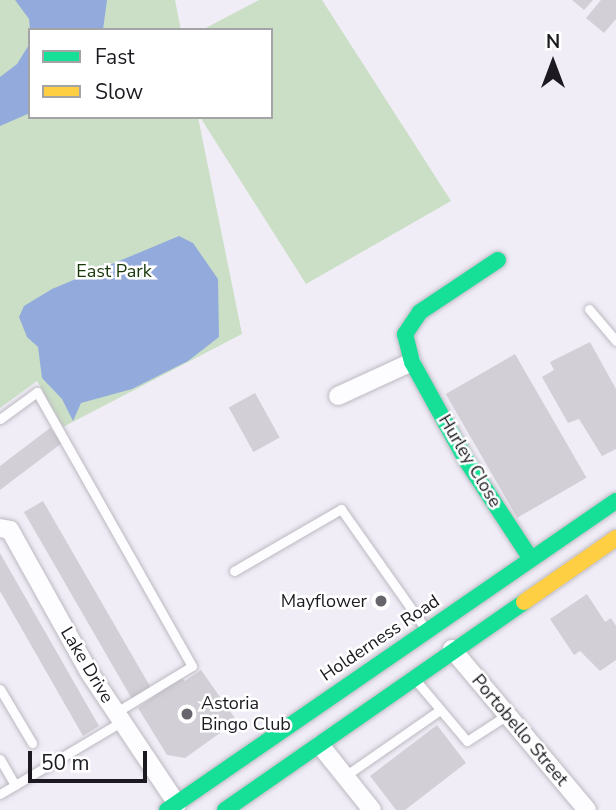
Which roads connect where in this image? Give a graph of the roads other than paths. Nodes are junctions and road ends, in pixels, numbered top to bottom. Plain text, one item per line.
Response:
1 (498, 260) dead end
2 (589, 309) dead end
3 (616, 341) edge
4 (412, 362) junction
5 (338, 396) dead end
6 (0, 419) edge
7 (616, 500) edge
8 (0, 527) edge
9 (616, 538) edge
10 (531, 559) junction
11 (234, 571) dead end
12 (440, 635) junction
13 (413, 677) junction
14 (0, 689) edge
15 (440, 710) junction
16 (507, 715) junction
17 (118, 718) junction
18 (316, 741) junction
19 (33, 743) dead end
20 (0, 759) edge
21 (345, 776) junction
22 (15, 785) junction
23 (0, 794) edge
24 (175, 808) edge
25 (225, 810) edge
26 (372, 810) edge
27 (587, 810) edge

1 - 4 main road, Hurley Close
2 - 3 lane
4 - 5 street
4 - 10 main road, Hurley Close
6 - 17 lane
7 - 10 main road, Holderness Road
8 - 17 street, Lake Drive
9 - 12 main road, Holderness Road
10 - 12 main road, Holderness Road
11 - 12 lane
12 - 13 main road, Holderness Road
12 - 16 street, Portobello Street
12 - 24 main road, Holderness Road
13 - 15 lane
13 - 18 main road, Holderness Road
14 - 19 lane
15 - 16 lane
15 - 21 lane
16 - 27 street, Portobello Street
17 - 22 lane
17 - 24 street, Lake Drive
18 - 21 street
18 - 25 main road, Holderness Road
20 - 22 lane
21 - 26 street
22 - 23 lane

